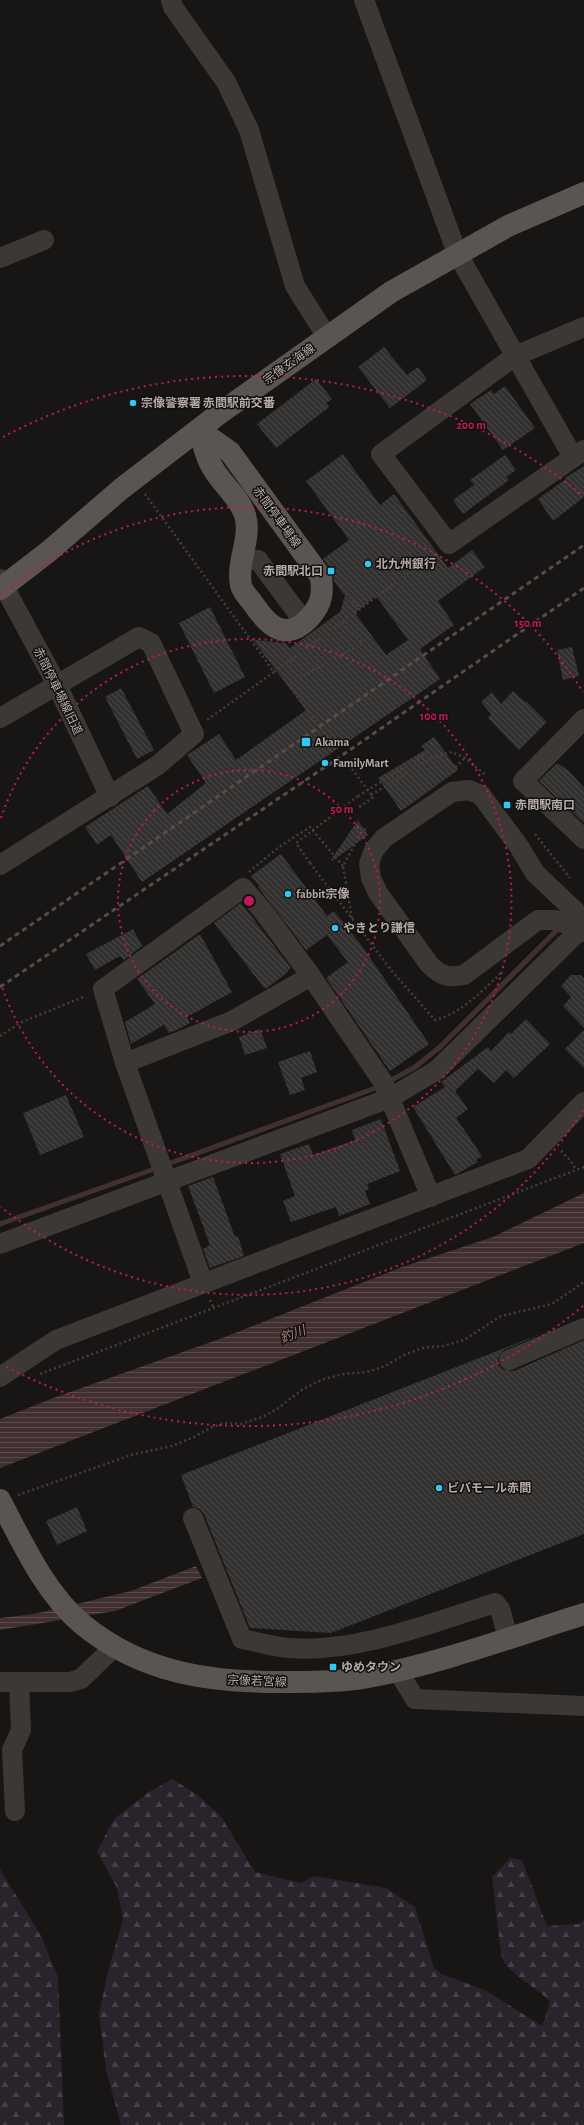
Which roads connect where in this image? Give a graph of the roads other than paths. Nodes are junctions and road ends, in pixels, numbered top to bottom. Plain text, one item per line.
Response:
1 (171, 0) edge
2 (364, 0) edge
3 (584, 193) edge
4 (44, 240) dead end
5 (457, 253) junction
6 (0, 258) edge
7 (584, 327) edge
8 (327, 338) junction
9 (515, 356) junction
10 (199, 430) junction
11 (578, 453) edge
12 (242, 559) junction
13 (2, 584) edge
14 (305, 623) junction
15 (57, 685) junction
16 (0, 718) edge
17 (584, 719) edge
18 (110, 797) junction
19 (584, 839) edge
20 (0, 865) edge
21 (583, 929) edge
22 (310, 976) junction
23 (125, 1063) junction
24 (390, 1098) junction
25 (584, 1102) edge
26 (168, 1182) junction
27 (431, 1197) junction
28 (0, 1244) edge
29 (203, 1282) junction
30 (584, 1328) edge
31 (509, 1360) dead end
32 (0, 1377) edge
33 (0, 1501) edge
34 (193, 1518) dead end
35 (584, 1614) edge
36 (508, 1638) junction
37 (114, 1647) junction
38 (398, 1671) junction
39 (10, 1682) edge
40 (584, 1706) edge
41 (15, 1811) dead end

1 - 8 street
2 - 5 street
3 - 5 main road, 宗像玄海線
4 - 6 street
5 - 8 main road, 宗像玄海線
5 - 9 street
7 - 9 street
8 - 10 main road, 宗像玄海線
9 - 11 street
9 - 11 street
10 - 12 main road, 赤間停車場線
10 - 13 main road, 宗像玄海線
10 - 14 main road, 赤間停車場線
12 - 14 street
12 - 14 main road, 赤間停車場線
13 - 15 street, 赤間停車場線旧道
15 - 16 street
15 - 18 street, 赤間停車場線旧道
15 - 18 street
17 - 19 street
18 - 20 street
21 - 21 street
21 - 24 street
22 - 23 street
22 - 23 street
22 - 24 street
23 - 26 street
24 - 26 street
24 - 27 street
25 - 27 street
26 - 28 street
26 - 29 street
27 - 29 street
29 - 32 street
30 - 31 street
33 - 37 main road, 宗像若宮線
34 - 36 street
35 - 36 main road, 宗像若宮線
36 - 38 main road, 宗像若宮線
37 - 38 main road, 宗像若宮線
37 - 39 street
38 - 40 street
39 - 41 street

